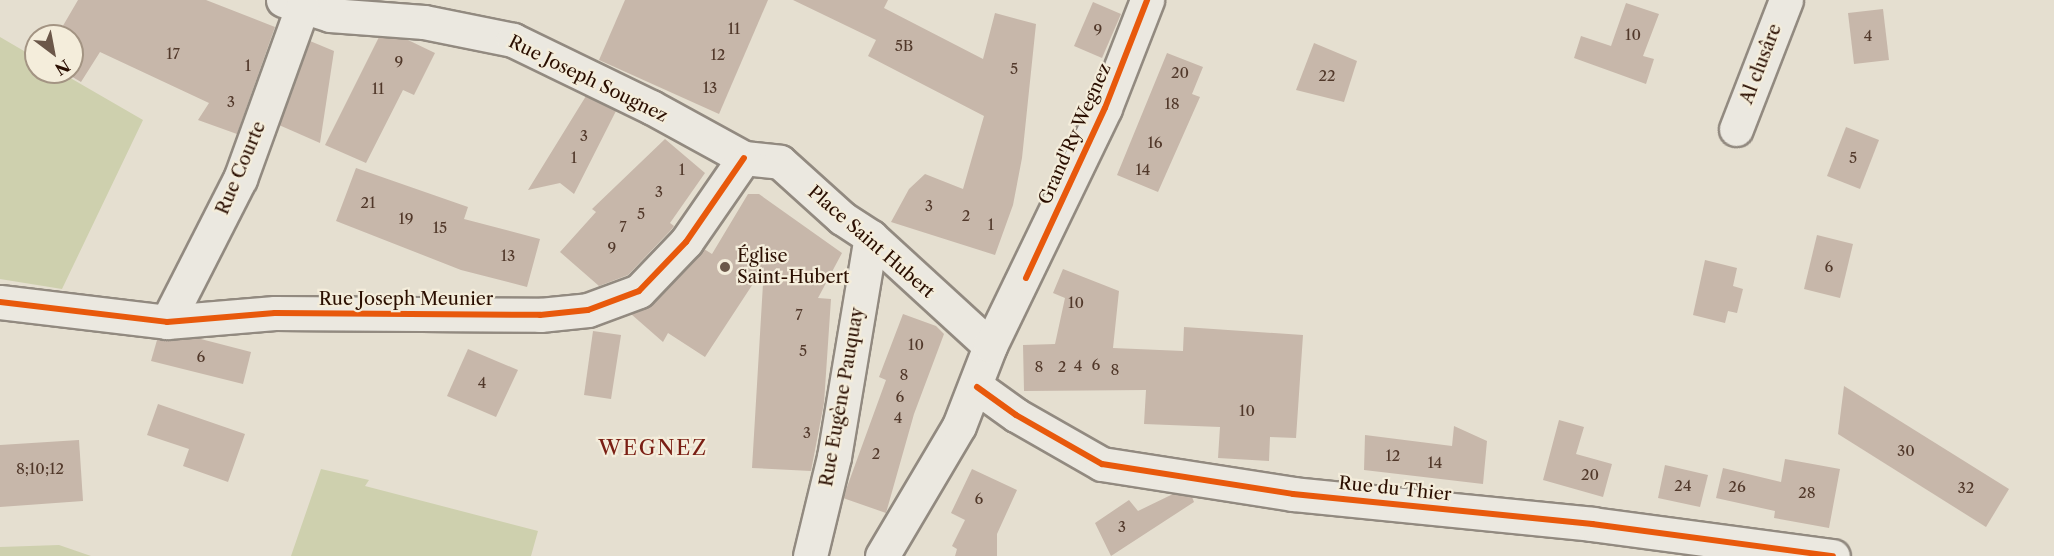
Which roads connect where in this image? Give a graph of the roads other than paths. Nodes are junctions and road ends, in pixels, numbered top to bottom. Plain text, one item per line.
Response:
1 (1147, 0) edge
2 (1786, 0) edge
3 (292, 4) edge
4 (1736, 129) dead end
5 (744, 158) junction
6 (871, 237) junction
7 (0, 302) edge
8 (167, 322) junction
9 (990, 346) junction
10 (977, 387) junction
11 (810, 556) edge
12 (882, 556) edge
13 (1833, 556) edge

1 - 9 street, Grand'Ry Wegnez
2 - 4 street, Al clusâre
3 - 5 street, Rue Joseph Sougnez
3 - 8 street, Rue Courte
5 - 6 street, Place Saint Hubert
5 - 8 street, Rue Joseph Meunier
6 - 9 street, Place Saint Hubert
6 - 11 street, Rue Eugène Pauquay
7 - 8 street, Rue Joseph Meunier
9 - 10 street, Grand'Ry Wegnez
10 - 12 street, Grand'Ry Wegnez
10 - 13 street, Rue du Thier

